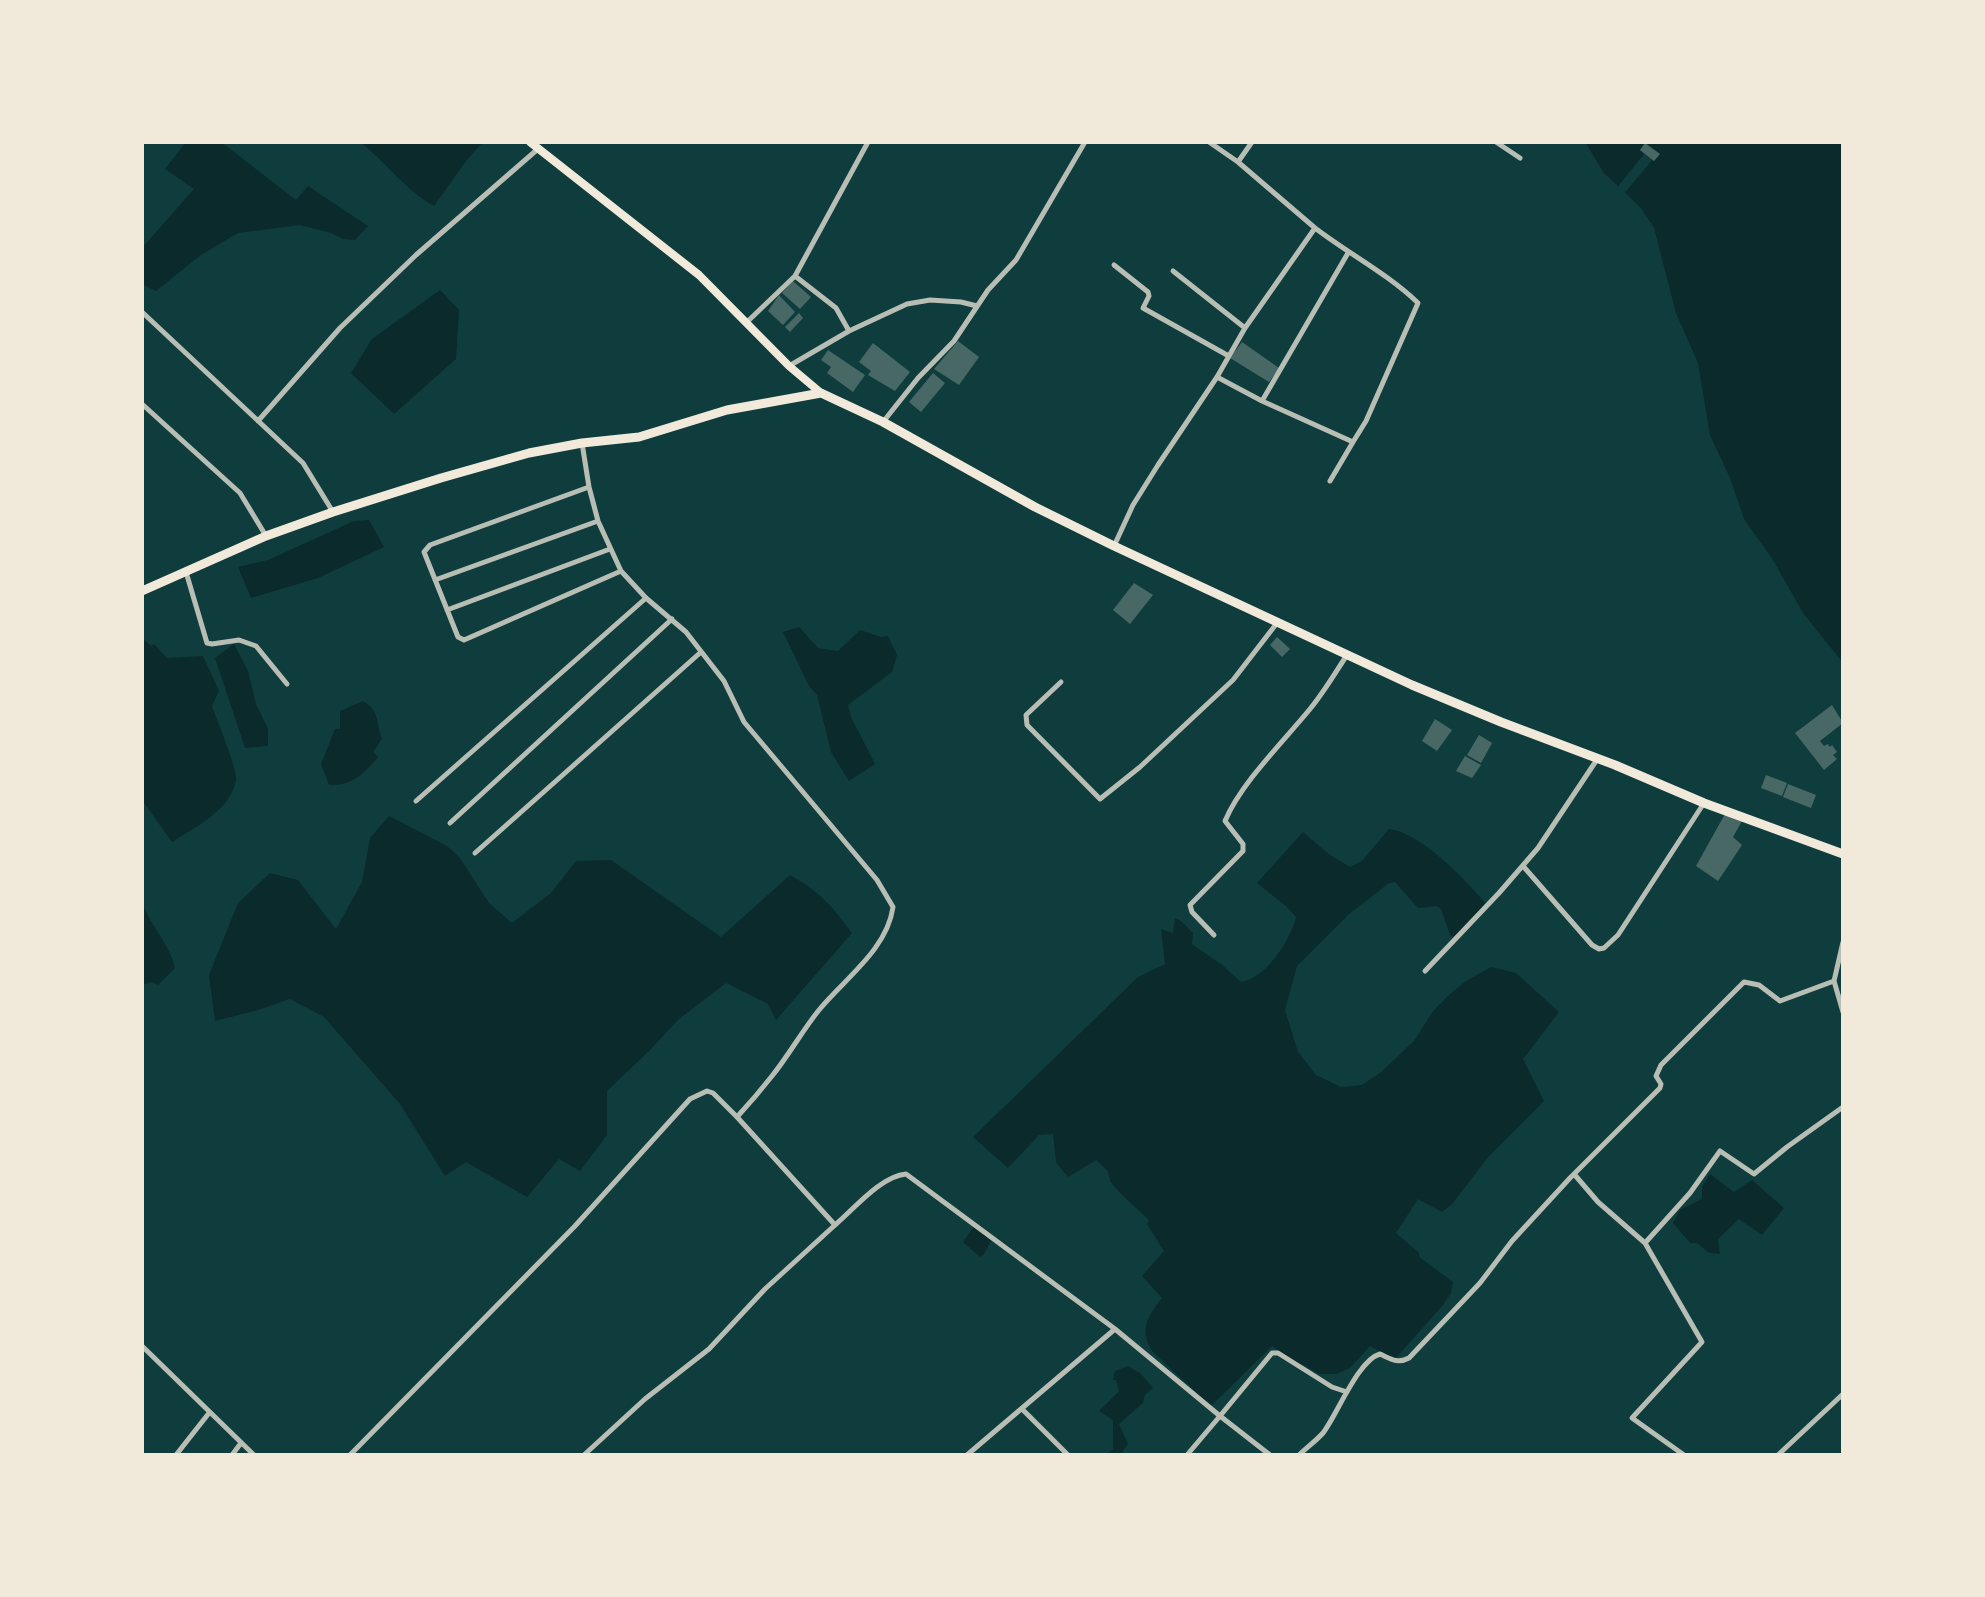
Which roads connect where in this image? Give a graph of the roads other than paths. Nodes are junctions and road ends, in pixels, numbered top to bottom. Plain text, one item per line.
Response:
1 (530, 142) edge
2 (868, 142) edge
3 (1085, 142) edge
4 (1209, 142) edge
5 (1252, 142) edge
6 (1496, 142) edge
7 (539, 148) junction
8 (1520, 159) dead end
9 (1238, 162) junction
10 (1315, 228) junction
11 (1348, 253) junction
12 (1114, 265) dead end
13 (1173, 271) dead end
14 (795, 276) junction
15 (977, 306) junction
16 (142, 312) edge
17 (747, 322) junction
18 (1245, 328) junction
19 (849, 331) junction
20 (1227, 355) junction
21 (789, 366) junction
22 (1217, 377) junction
23 (821, 393) junction
24 (1262, 401) junction
25 (142, 404) edge
26 (257, 421) junction
27 (883, 422) junction
28 (1353, 442) junction
29 (582, 443) junction
30 (1330, 481) dead end
31 (589, 487) junction
32 (333, 512) junction
33 (598, 521) junction
34 (266, 536) junction
35 (1114, 546) junction
36 (610, 549) junction
37 (621, 571) junction
38 (186, 572) junction
39 (435, 580) junction
40 (142, 591) edge
41 (646, 598) junction
42 (447, 610) junction
43 (672, 619) junction
44 (1277, 623) junction
45 (701, 652) junction
46 (1347, 655) junction
47 (1062, 682) dead end
48 (287, 684) dead end
49 (1598, 758) junction
50 (416, 802) dead end
51 (1704, 803) junction
52 (450, 823) dead end
53 (475, 853) dead end
54 (1843, 854) edge
55 (1523, 866) junction
56 (1214, 934) dead end
57 (1843, 942) edge
58 (1425, 971) dead end
59 (1834, 981) junction
60 (1843, 1012) edge
61 (1843, 1107) edge
62 (737, 1117) junction
63 (1574, 1174) junction
64 (835, 1225) junction
65 (1645, 1243) junction
66 (1115, 1329) junction
67 (142, 1346) edge
68 (1347, 1392) junction
69 (1843, 1394) edge
70 (1022, 1409) junction
71 (209, 1413) junction
72 (1220, 1416) junction
73 (241, 1443) junction
74 (176, 1455) edge
75 (232, 1455) edge
76 (254, 1455) edge
77 (350, 1455) edge
78 (584, 1455) edge
79 (967, 1455) edge
80 (1068, 1455) edge
81 (1188, 1455) edge
82 (1270, 1455) edge
83 (1299, 1455) edge
84 (1684, 1455) edge
85 (1778, 1455) edge

1 - 7 main road
2 - 14 street
3 - 15 street
4 - 9 street
5 - 9 street
6 - 8 street
7 - 17 main road
7 - 26 street
9 - 10 street
10 - 11 street
10 - 18 street
11 - 24 street
11 - 28 street
12 - 20 street
13 - 18 street
14 - 17 street
14 - 19 street
15 - 19 street
15 - 27 street
16 - 26 street
17 - 21 main road
18 - 20 street
19 - 21 street
20 - 22 street
21 - 23 main road
22 - 24 street
22 - 35 street
23 - 27 highway
23 - 29 highway
24 - 28 street
25 - 34 street
26 - 32 street
27 - 35 highway
28 - 30 street
29 - 31 street
29 - 32 highway
31 - 33 street
31 - 39 street
32 - 34 highway
33 - 36 street
33 - 39 street
34 - 38 highway
35 - 44 highway
36 - 37 street
36 - 42 street
37 - 41 street
37 - 42 street
38 - 40 highway
38 - 48 street
39 - 42 street
41 - 43 street
41 - 50 street
43 - 45 street
43 - 52 street
44 - 46 highway
44 - 47 street
45 - 53 street
45 - 62 street
46 - 49 highway
46 - 56 street
49 - 51 highway
49 - 55 street
51 - 54 highway
51 - 55 street
55 - 58 street
57 - 59 street
59 - 60 street
59 - 63 street
61 - 65 street
62 - 64 street
62 - 77 street
63 - 65 street
63 - 68 street
64 - 66 street
64 - 78 street
65 - 84 street
66 - 70 street
66 - 72 street
67 - 71 street
68 - 72 street
68 - 83 street
69 - 85 street
70 - 79 street
70 - 80 street
71 - 73 street
71 - 74 street
72 - 81 street
72 - 82 street
73 - 75 street
73 - 76 street

